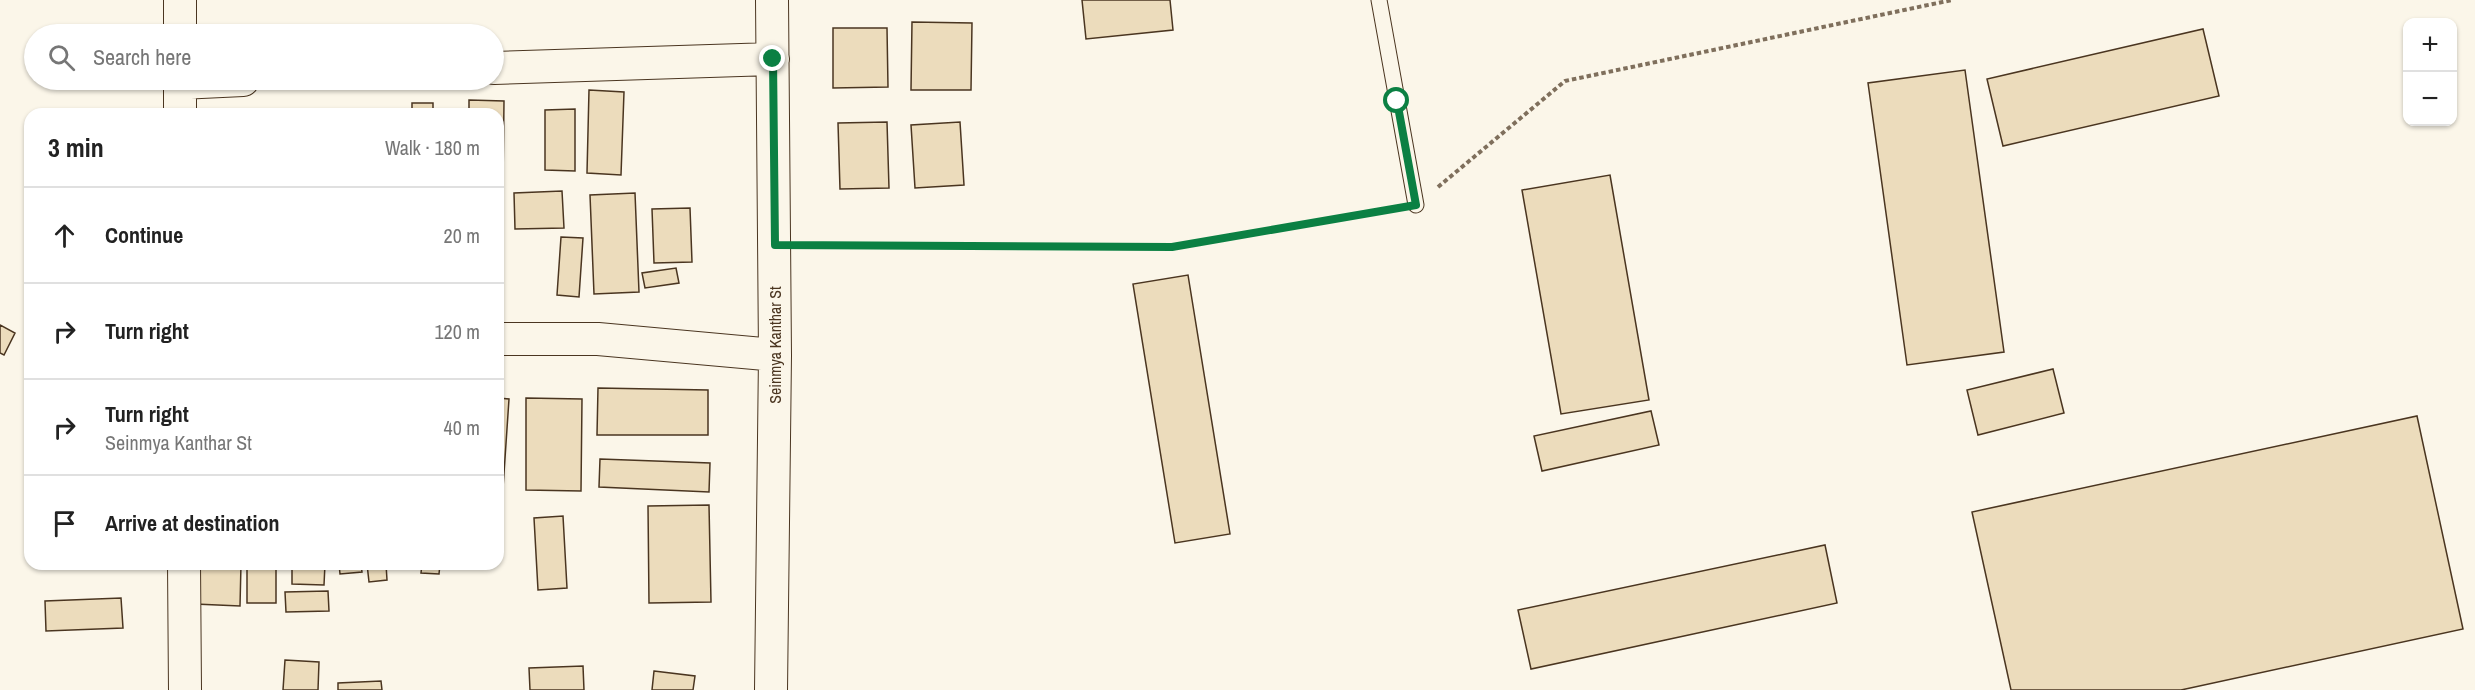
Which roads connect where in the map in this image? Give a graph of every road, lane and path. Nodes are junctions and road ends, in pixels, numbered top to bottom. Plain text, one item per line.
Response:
1 (180, 0) edge
2 (772, 0) edge
3 (1379, 0) edge
4 (1952, 0) edge
5 (180, 24) edge
6 (773, 59) junction
7 (504, 68) edge
8 (180, 90) edge
9 (180, 108) edge
10 (1416, 205) junction
11 (775, 245) junction
12 (504, 339) edge
13 (775, 355) junction
14 (184, 570) edge
15 (185, 690) edge
16 (771, 690) edge

1 - 5 street
2 - 6 street, Seinmya Kanthar St
3 - 10 lane
4 - 10 path
6 - 7 street
6 - 11 street, Seinmya Kanthar St
8 - 9 street
10 - 11 path
11 - 13 street, Seinmya Kanthar St
12 - 13 street
13 - 16 street, Seinmya Kanthar St
14 - 15 street

